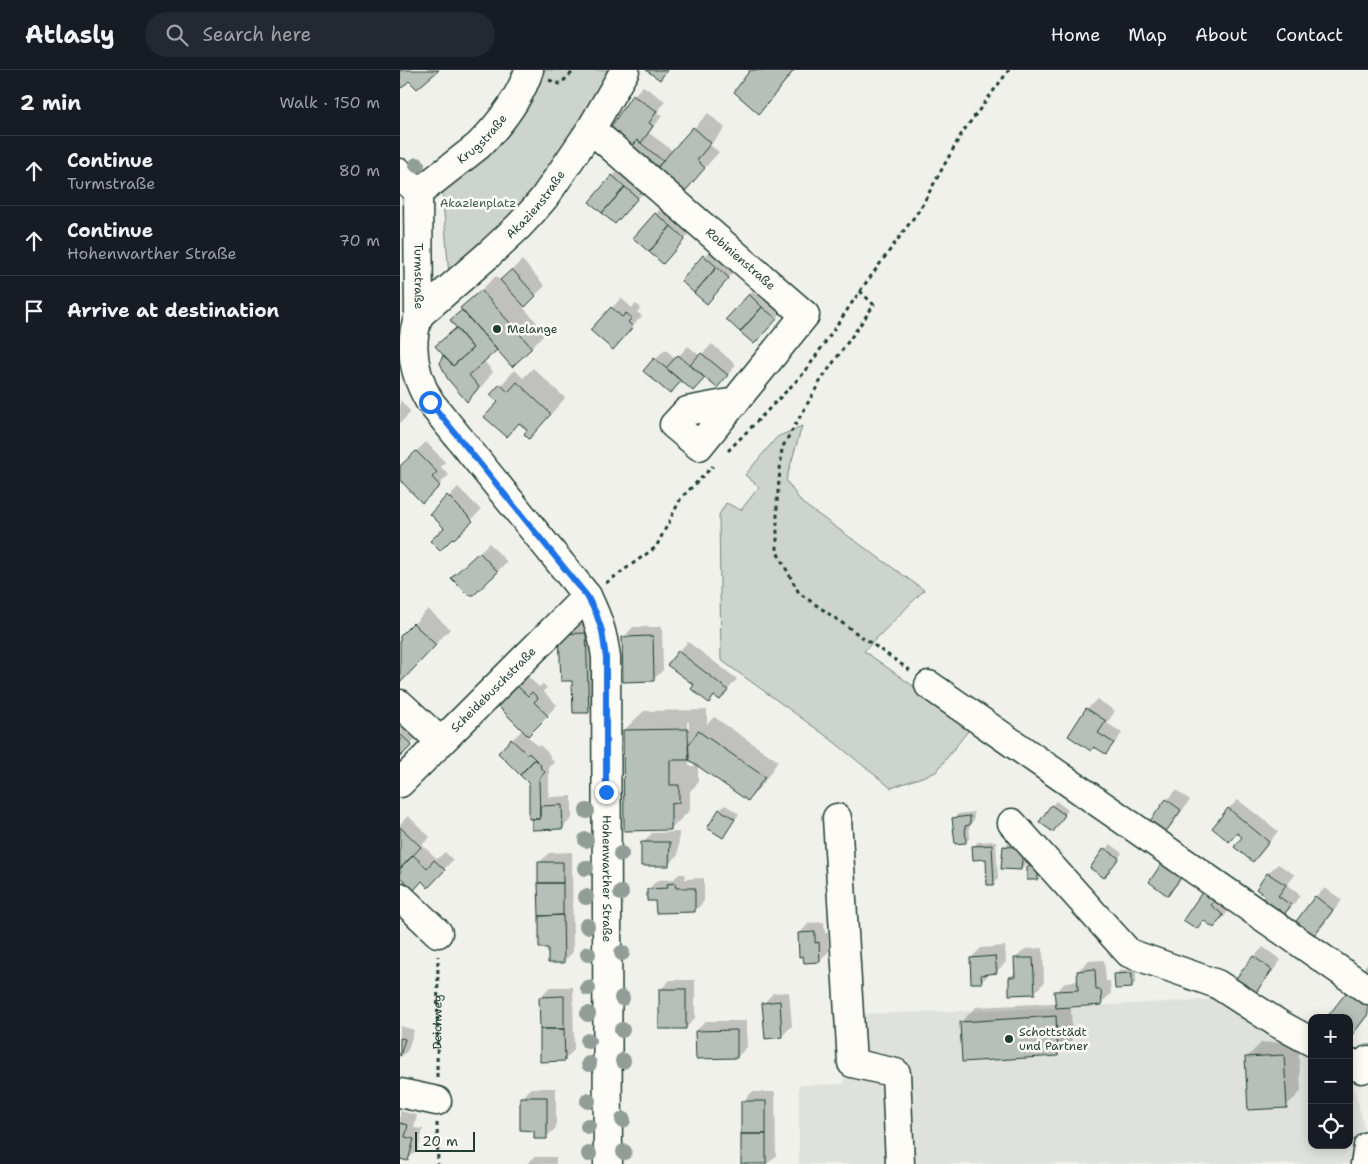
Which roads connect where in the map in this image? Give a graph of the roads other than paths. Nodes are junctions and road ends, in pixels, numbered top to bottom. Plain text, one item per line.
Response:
1 (529, 70) edge
2 (625, 70) edge
3 (591, 129) junction
4 (400, 173) edge
5 (418, 193) junction
6 (419, 315) junction
7 (735, 402) dead end
8 (587, 596) junction
9 (929, 684) road end
10 (400, 704) edge
11 (442, 742) junction
12 (400, 783) edge
13 (837, 818) dead end
14 (1012, 822) dead end
15 (400, 896) edge
16 (438, 933) road end
17 (1368, 990) edge
18 (1308, 1040) edge
19 (400, 1093) edge
20 (437, 1101) road end
21 (1368, 1146) edge
22 (608, 1164) edge
23 (900, 1164) edge
24 (1364, 1164) edge

1 - 5 street, Krugstraße
2 - 3 street, Akazienstraße
3 - 6 street, Akazienstraße
3 - 7 street, Robinienstraße
4 - 5 street
5 - 6 street, Turmstraße
6 - 8 street, Turmstraße
8 - 11 street, Scheidebuschstraße
8 - 22 street, Hohenwarther Straße
9 - 17 street
10 - 11 street
11 - 12 street, Scheidebuschstraße
13 - 23 street
14 - 18 street
15 - 16 street
19 - 20 street
21 - 24 street

